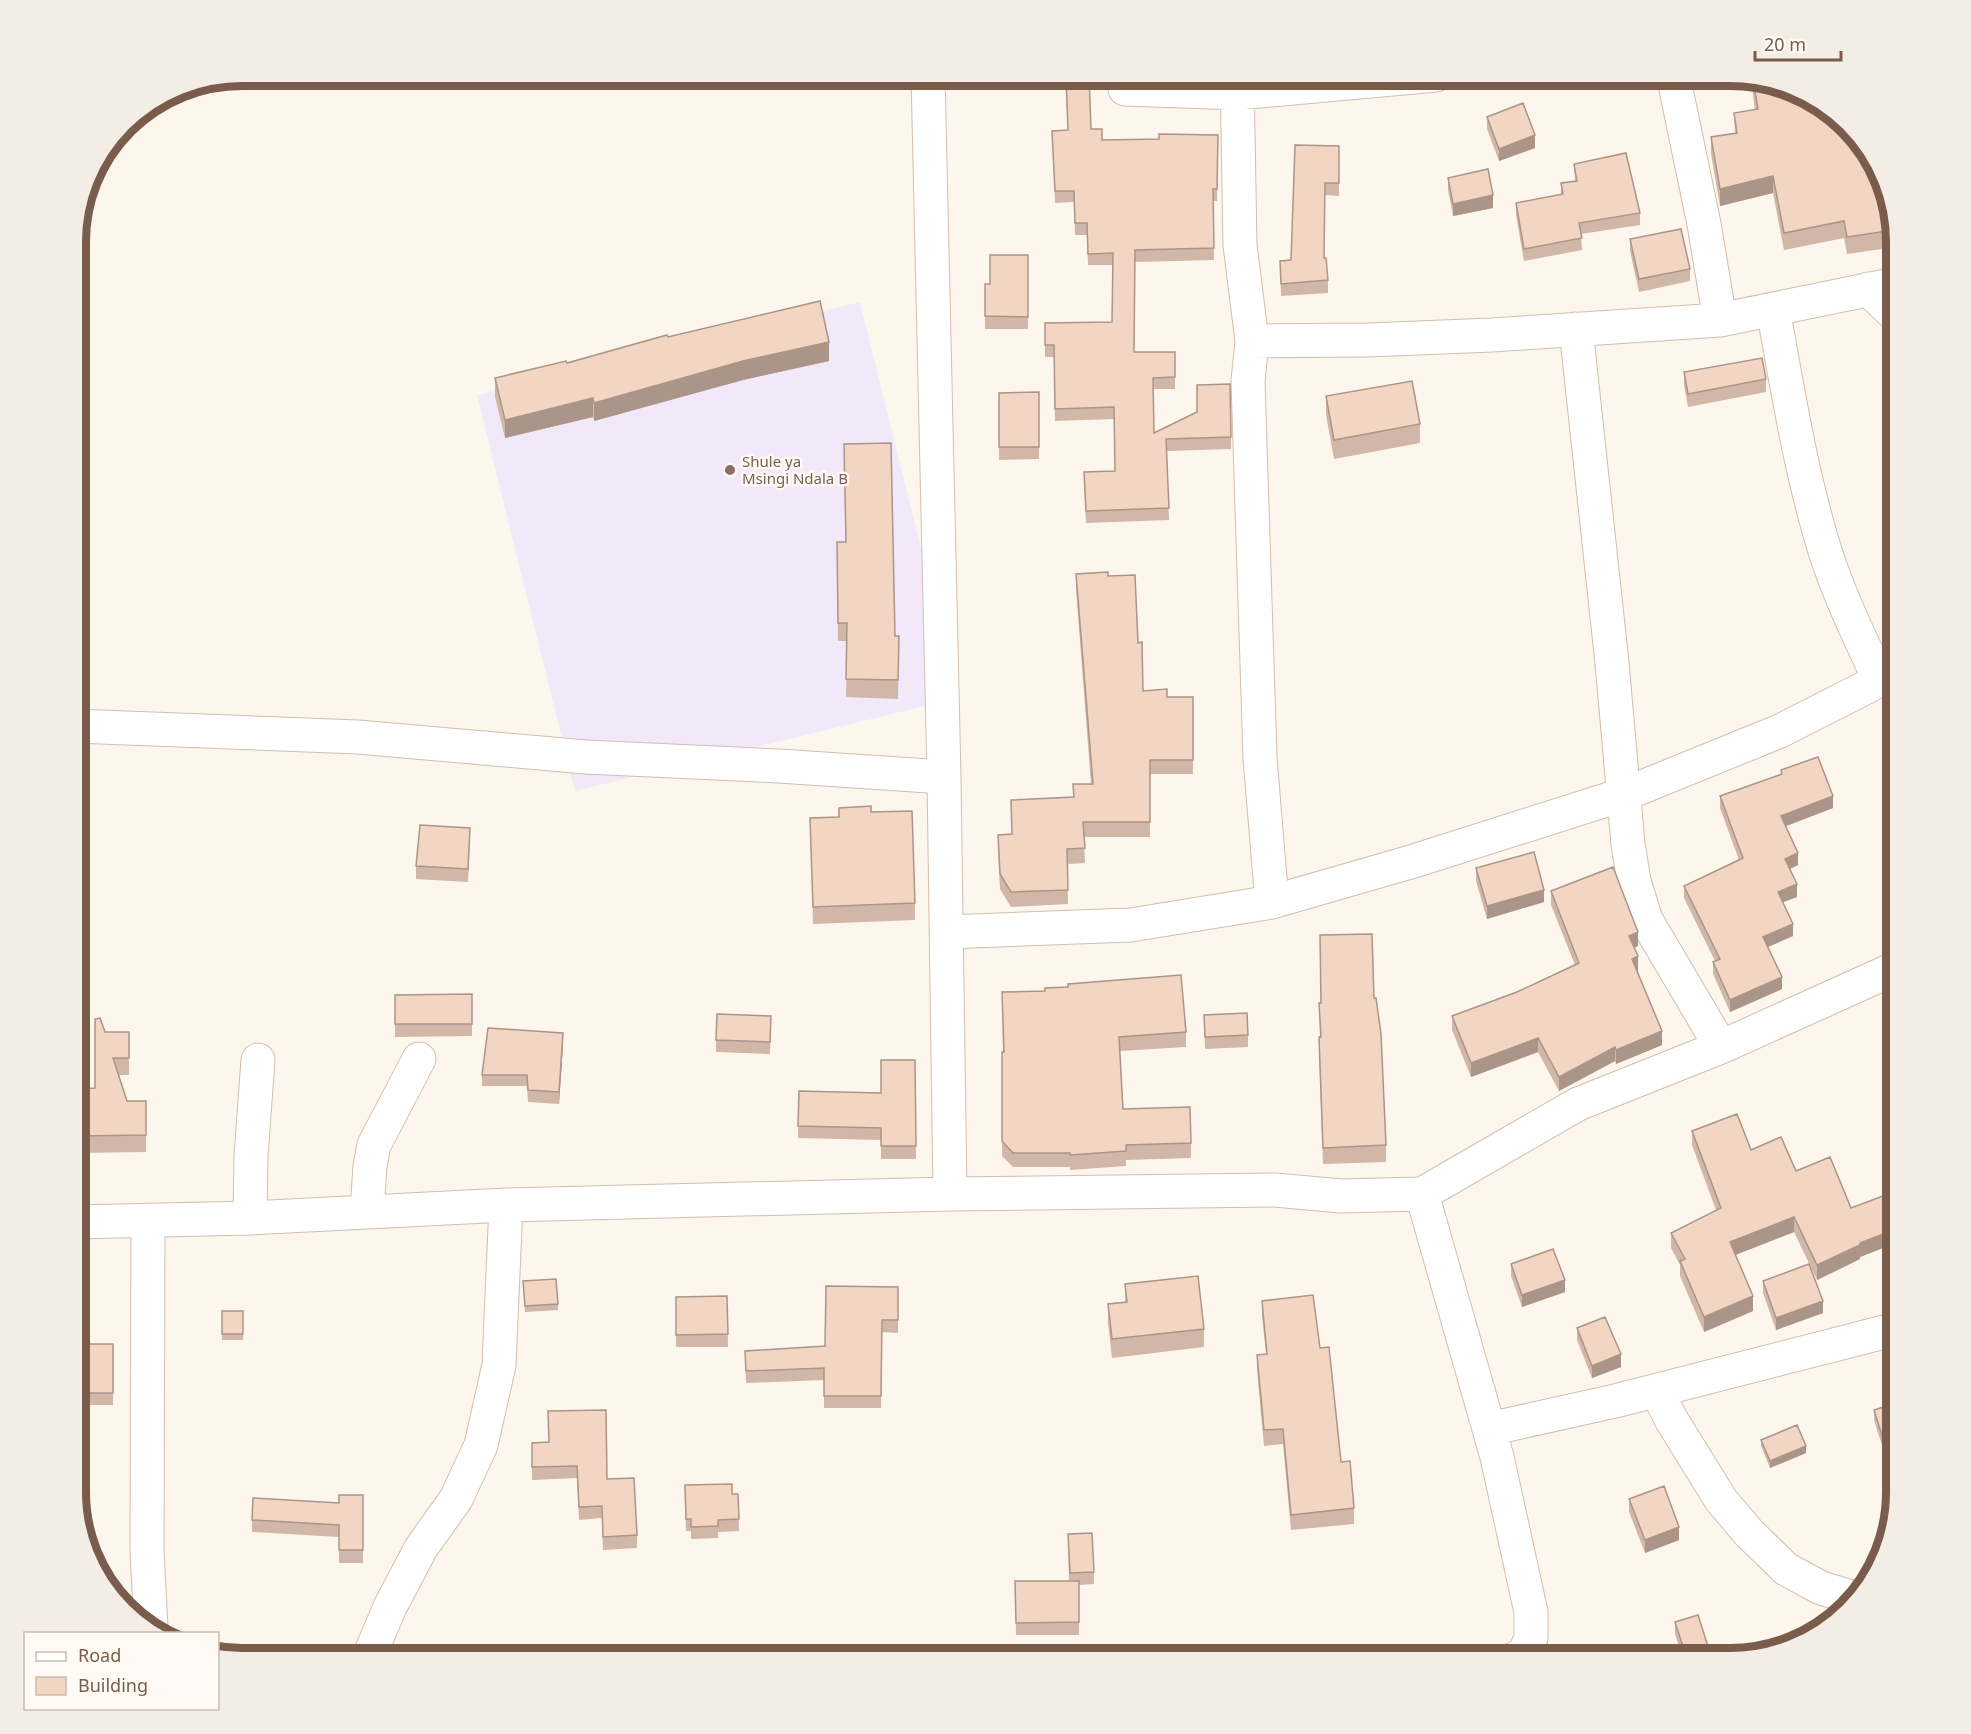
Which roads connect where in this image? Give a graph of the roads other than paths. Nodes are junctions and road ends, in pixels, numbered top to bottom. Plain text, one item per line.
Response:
1 (928, 85) edge
2 (1215, 85) edge
3 (1238, 85) edge
4 (1674, 85) edge
5 (1125, 89) dead end
6 (1882, 286) edge
7 (1773, 309) junction
8 (1720, 320) junction
9 (1576, 329) junction
10 (1252, 341) junction
11 (1885, 672) edge
12 (1885, 677) edge
13 (86, 726) edge
14 (944, 777) junction
15 (1625, 794) junction
16 (1272, 902) junction
17 (946, 932) junction
18 (1886, 973) edge
19 (1721, 1047) junction
20 (419, 1059) dead end
21 (258, 1060) dead end
22 (950, 1194) junction
23 (1422, 1194) junction
24 (506, 1204) junction
25 (367, 1211) junction
26 (250, 1218) junction
27 (148, 1220) junction
28 (86, 1222) edge
29 (1886, 1332) edge
30 (1657, 1391) junction
31 (1489, 1429) junction
32 (1846, 1595) edge
33 (151, 1619) edge
34 (373, 1648) edge
35 (1527, 1648) edge

1 - 14 street
2 - 5 street
3 - 10 street
4 - 8 street
6 - 7 street
7 - 8 street
7 - 11 street
8 - 9 street
9 - 10 street
9 - 15 street
10 - 16 street
12 - 15 street
13 - 14 street
14 - 17 street
15 - 16 street
15 - 19 street
16 - 17 street
17 - 22 street
18 - 19 street
19 - 23 street
20 - 25 street
21 - 26 street
22 - 23 street
22 - 24 street
23 - 31 street
24 - 25 street
24 - 34 street
25 - 26 street
26 - 27 street
27 - 28 street
27 - 33 street
29 - 30 street
30 - 31 street
30 - 32 street
31 - 35 street

